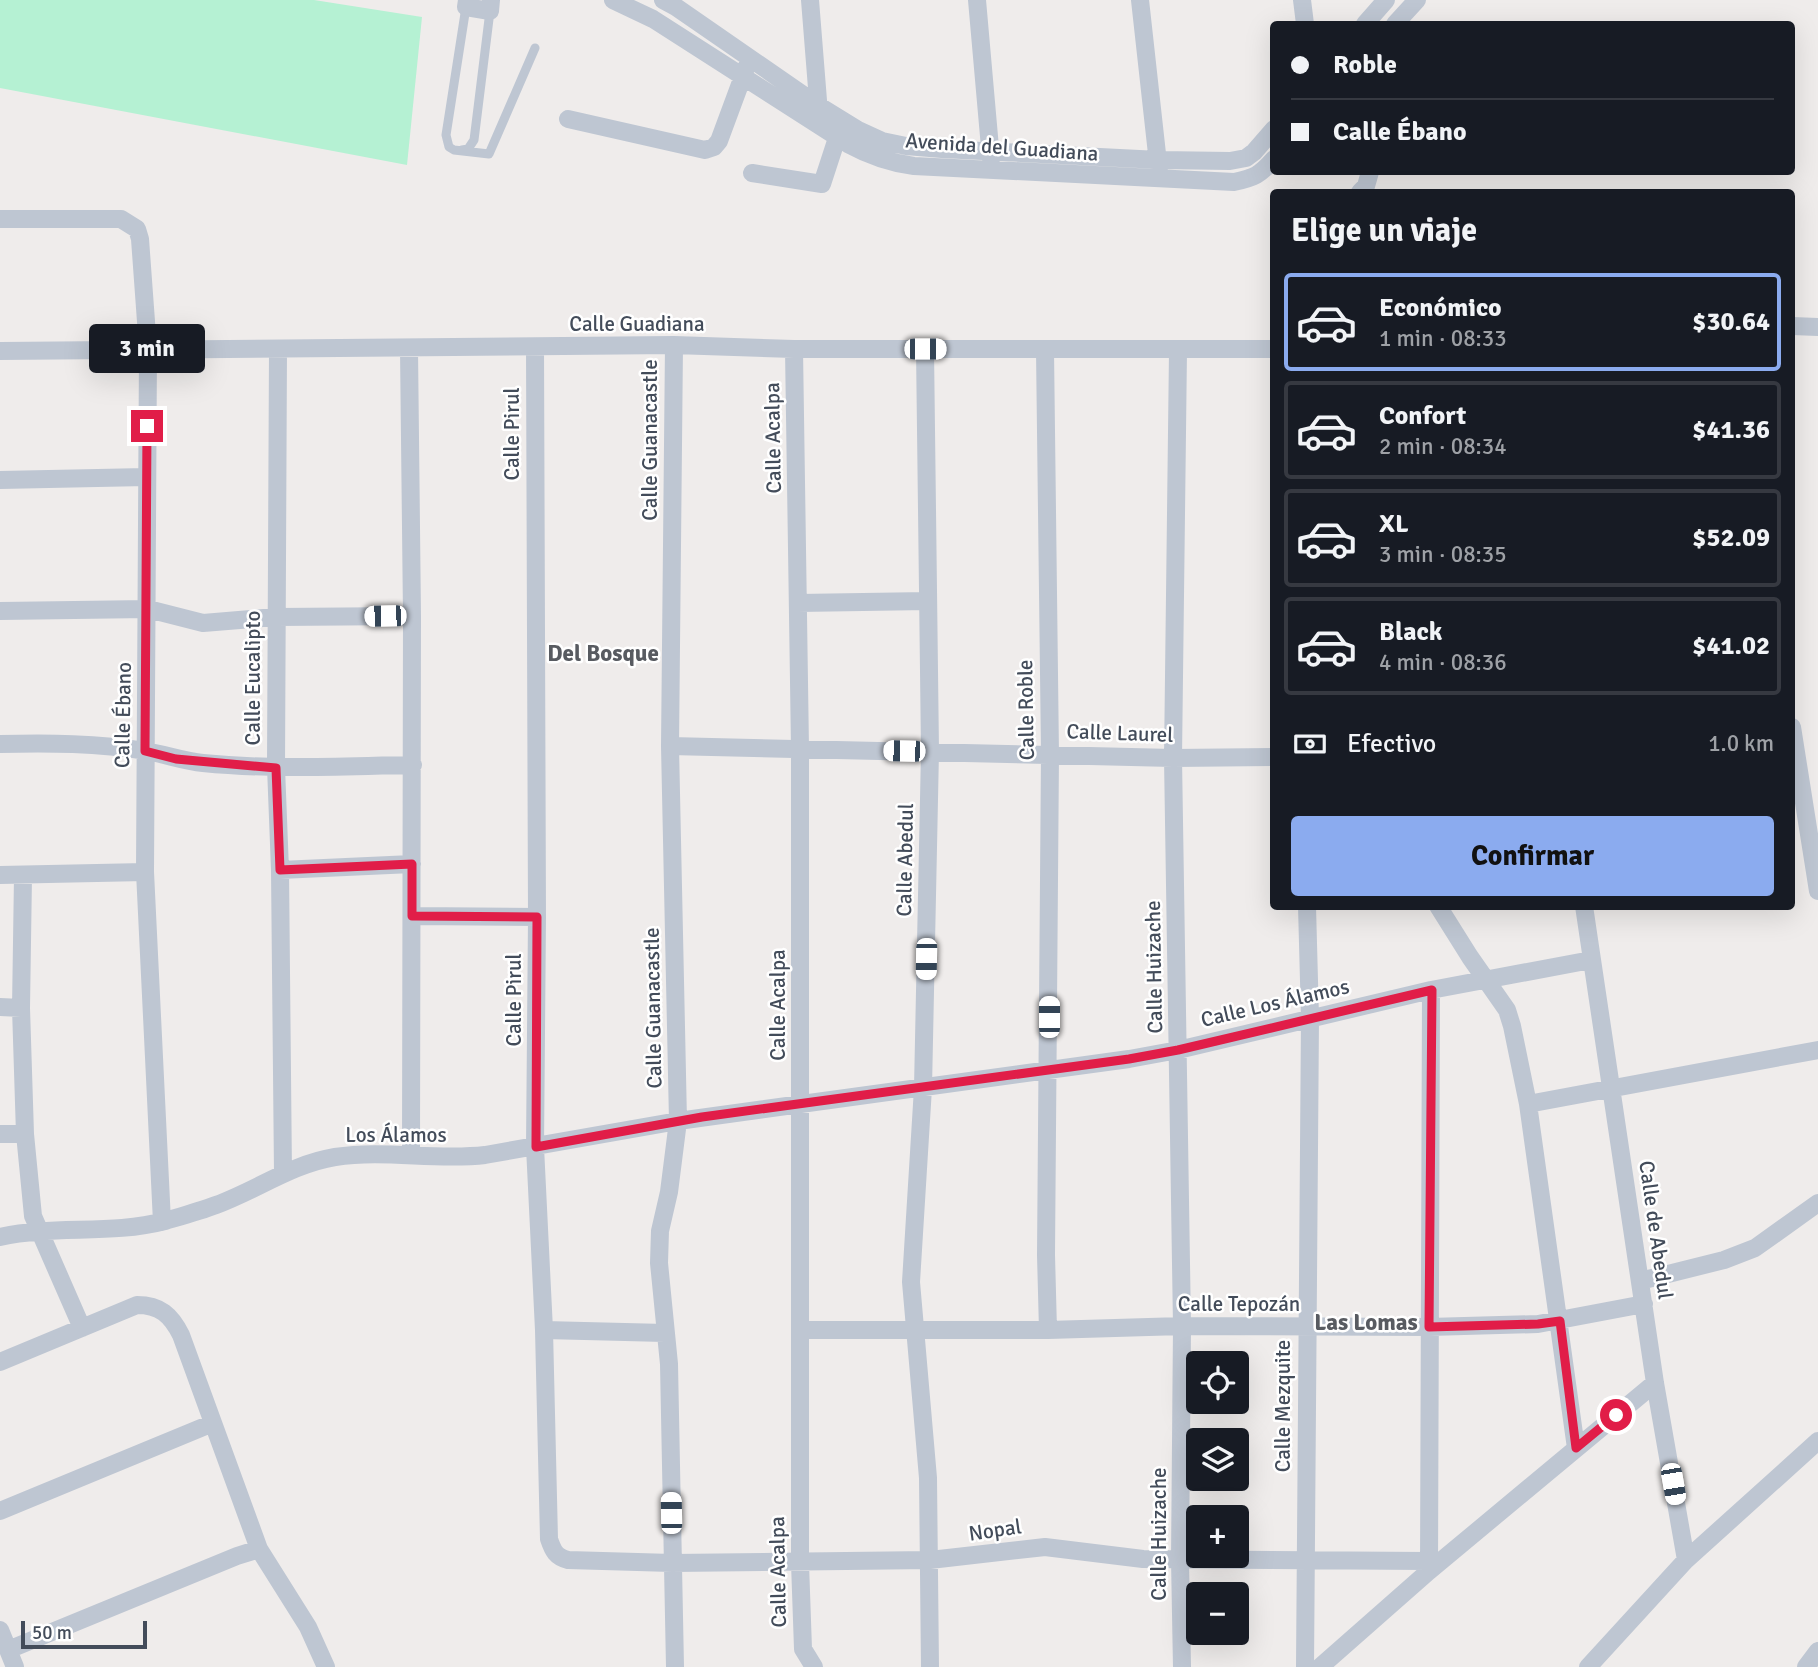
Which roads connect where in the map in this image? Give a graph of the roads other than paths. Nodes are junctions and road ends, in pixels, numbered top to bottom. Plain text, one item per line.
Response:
1 (613, 0) edge
2 (663, 0) edge
3 (810, 0) edge
4 (977, 0) edge
5 (1140, 0) edge
6 (1302, 0) edge
7 (1386, 0) edge
8 (1417, 0) edge
9 (467, 3) edge
10 (491, 5) edge
11 (1305, 21) edge
12 (1368, 21) edge
13 (1398, 21) edge
14 (535, 48) dead end
15 (750, 58) junction
16 (743, 76) junction
17 (819, 106) junction
18 (568, 119) dead end
19 (820, 127) junction
20 (1270, 134) edge
21 (837, 138) junction
22 (460, 150) junction
23 (990, 150) junction
24 (1158, 160) junction
25 (1268, 166) edge
26 (991, 170) junction
27 (752, 173) dead end
28 (1158, 179) junction
29 (0, 219) edge
30 (1795, 326) edge
31 (1818, 327) edge
32 (674, 345) junction
33 (535, 347) junction
34 (148, 349) junction
35 (409, 349) junction
36 (794, 349) junction
37 (925, 349) junction
38 (1045, 349) junction
39 (1270, 349) edge
40 (278, 350) junction
41 (0, 351) edge
42 (1178, 351) junction
43 (146, 477) junction
44 (0, 480) edge
45 (928, 601) junction
46 (798, 603) junction
47 (148, 609) junction
48 (0, 611) edge
49 (412, 616) junction
50 (276, 617) junction
51 (0, 744) edge
52 (670, 746) junction
53 (800, 748) junction
54 (145, 751) junction
55 (930, 751) junction
56 (1050, 754) junction
57 (1270, 757) edge
58 (1173, 758) junction
59 (413, 765) junction
60 (1795, 765) edge
61 (276, 768) junction
62 (1799, 816) edge
63 (412, 864) junction
64 (280, 870) junction
65 (145, 872) junction
66 (0, 875) edge
67 (23, 876) junction
68 (1818, 891) edge
69 (1307, 910) edge
70 (1441, 910) edge
71 (1585, 910) edge
72 (412, 916) junction
73 (537, 917) junction
74 (1591, 960) junction
75 (1487, 981) junction
76 (1432, 990) junction
77 (0, 1007) edge
78 (21, 1008) junction
79 (1310, 1018) junction
80 (1178, 1050) junction
81 (1818, 1050) edge
82 (1049, 1069) junction
83 (1612, 1086) junction
84 (923, 1088) junction
85 (801, 1103) junction
86 (1528, 1104) junction
87 (678, 1121) junction
88 (0, 1134) edge
89 (25, 1134) junction
90 (536, 1147) junction
91 (411, 1155) junction
92 (283, 1174) junction
93 (1818, 1203) edge
94 (162, 1222) junction
95 (39, 1231) junction
96 (0, 1237) edge
97 (1640, 1281) junction
98 (1644, 1304) junction
99 (1560, 1321) junction
100 (1182, 1326) junction
101 (1429, 1327) junction
102 (82, 1328) junction
103 (1307, 1328) junction
104 (916, 1329) junction
105 (544, 1330) junction
106 (800, 1330) junction
107 (1048, 1330) junction
108 (666, 1333) junction
109 (0, 1362) edge
110 (1655, 1383) junction
111 (213, 1423) junction
112 (1818, 1441) edge
113 (1576, 1448) junction
114 (0, 1511) edge
115 (259, 1549) junction
116 (568, 1560) joint
117 (930, 1560) junction
118 (1180, 1560) junction
119 (1686, 1560) junction
120 (1305, 1561) junction
121 (672, 1563) junction
122 (800, 1563) junction
123 (1428, 1566) junction
124 (0, 1630) edge
125 (8, 1650) junction
126 (1818, 1651) edge
127 (811, 1663) edge
128 (15, 1667) edge
129 (326, 1667) edge
130 (675, 1667) edge
131 (929, 1667) edge
132 (1182, 1667) edge
133 (1305, 1667) edge
134 (1320, 1667) edge
135 (1588, 1667) edge
136 (1806, 1667) edge

1 - 16 street, Avenida del Guadiana
2 - 15 street, Avenida del Guadiana
3 - 17 street
4 - 23 street
5 - 24 street
6 - 11 street
7 - 12 street
8 - 13 street
9 - 10 street
9 - 22 lane
10 - 22 lane
14 - 22 lane
15 - 16 street
15 - 17 street, Avenida del Guadiana
16 - 18 street
16 - 19 street, Avenida del Guadiana
17 - 19 street
17 - 23 street, Avenida del Guadiana
19 - 21 street, Avenida del Guadiana
20 - 24 street, Avenida del Guadiana
21 - 26 street, Avenida del Guadiana
21 - 27 street
23 - 24 street, Avenida del Guadiana
23 - 26 street
24 - 28 street
25 - 28 street, Avenida del Guadiana
26 - 28 street, Avenida del Guadiana
29 - 34 street, Calle Ébano
30 - 31 street
32 - 33 street, Calle Guadiana
32 - 36 street, Calle Guadiana
32 - 52 street, Calle Guanacastle
33 - 35 street, Calle Guadiana
33 - 73 street, Calle Pirul
34 - 40 street, Calle Guadiana
34 - 41 street, Calle Guadiana
34 - 43 street, Calle Ébano
35 - 40 street, Calle Guadiana
35 - 49 street
36 - 37 street, Calle Guadiana
36 - 46 street, Calle Acalpa
37 - 38 street, Calle Guadiana
37 - 45 street, Calle Abedul
38 - 42 street, Calle Guadiana
38 - 56 street, Calle Roble
39 - 42 street, Calle Guadiana
40 - 50 street, Calle Eucalipto
42 - 58 street, Calle Huizache
43 - 44 street
43 - 47 street, Calle Ébano
45 - 46 street
45 - 55 street, Calle Abedul
46 - 53 street, Calle Acalpa
47 - 48 street
47 - 50 street
47 - 54 street, Calle Ébano
49 - 50 street
49 - 59 street
50 - 61 street, Calle Eucalipto
51 - 54 street
52 - 53 street, Calle Laurel
52 - 87 street, Calle Guanacastle
53 - 55 street, Calle Laurel
53 - 85 street, Calle Acalpa
54 - 61 street
54 - 65 street, Calle Ébano
55 - 56 street, Calle Laurel
55 - 84 street, Calle Abedul
56 - 58 street, Calle Laurel
56 - 82 street, Calle Roble
57 - 58 street, Calle Laurel
58 - 80 street, Calle Huizache
59 - 61 street
59 - 63 street
60 - 62 street
61 - 64 street, Calle Eucalipto
62 - 68 street
63 - 64 street
63 - 72 street
64 - 92 street, Calle Eucalipto
65 - 67 street
65 - 94 street, Calle Ébano
66 - 67 street
67 - 78 street
69 - 79 street, Calle Mezquite
70 - 75 street
71 - 74 street, Calle de Abedul
72 - 73 street
72 - 91 street
73 - 90 street, Calle Pirul
74 - 75 street, Calle Los Álamos
74 - 83 street, Calle de Abedul
75 - 76 street, Calle Los Álamos
75 - 86 street
76 - 79 street, Calle Los Álamos
76 - 101 street
77 - 78 street
78 - 89 street
79 - 80 street, Calle Los Álamos
79 - 103 street, Calle Mezquite
80 - 82 street, Calle Los Álamos
80 - 100 street, Calle Huizache
81 - 83 street
82 - 84 street, Calle Los Álamos
82 - 107 street, Calle Roble
83 - 86 street
83 - 97 street, Calle de Abedul
84 - 85 street, Calle Los Álamos
84 - 104 street, Calle Abedul
85 - 87 street, Los Álamos
85 - 106 street, Calle Acalpa
86 - 99 street
87 - 90 street, Los Álamos
87 - 108 street, Calle Guanacastle
88 - 89 street
89 - 95 street
90 - 91 street, Los Álamos
90 - 105 street, Calle Pirul
91 - 92 street, Los Álamos
92 - 94 street, Los Álamos
93 - 97 street
94 - 95 street, Los Álamos
95 - 96 street, Los Álamos
95 - 102 street
97 - 98 street, Calle de Abedul
98 - 99 street, Calle Tepozán
98 - 110 street, Calle de Abedul
99 - 101 street, Calle Tepozán
99 - 113 street
100 - 103 street, Calle Tepozán
100 - 107 street, Calle Tepozán
100 - 118 street, Calle Huizache
101 - 103 street, Calle Tepozán
101 - 123 street
102 - 109 street
102 - 111 street
103 - 120 street, Calle Mezquite
104 - 106 street, Calle Tepozán
104 - 107 street, Calle Tepozán
104 - 117 street, Calle Abedul
105 - 108 street
105 - 116 street, Calle Pirul
106 - 122 street, Calle Acalpa
108 - 121 street, Calle Guanacastle
110 - 113 street
110 - 119 street, Calle de Abedul
111 - 114 street
111 - 115 street
112 - 119 street
113 - 123 street
115 - 125 street
115 - 129 street
116 - 121 street, Nopal
117 - 118 street, Nopal
117 - 122 street, Nopal
117 - 131 street, Calle Abedul
118 - 120 street, Nopal
118 - 132 street, Calle Huizache
119 - 135 street
120 - 123 street, Nopal
120 - 133 street, Calle Mezquite
121 - 122 street, Nopal
121 - 130 street, Calle Guanacastle
122 - 127 street, Calle Acalpa
123 - 134 street
124 - 125 street
125 - 128 street
126 - 136 street

